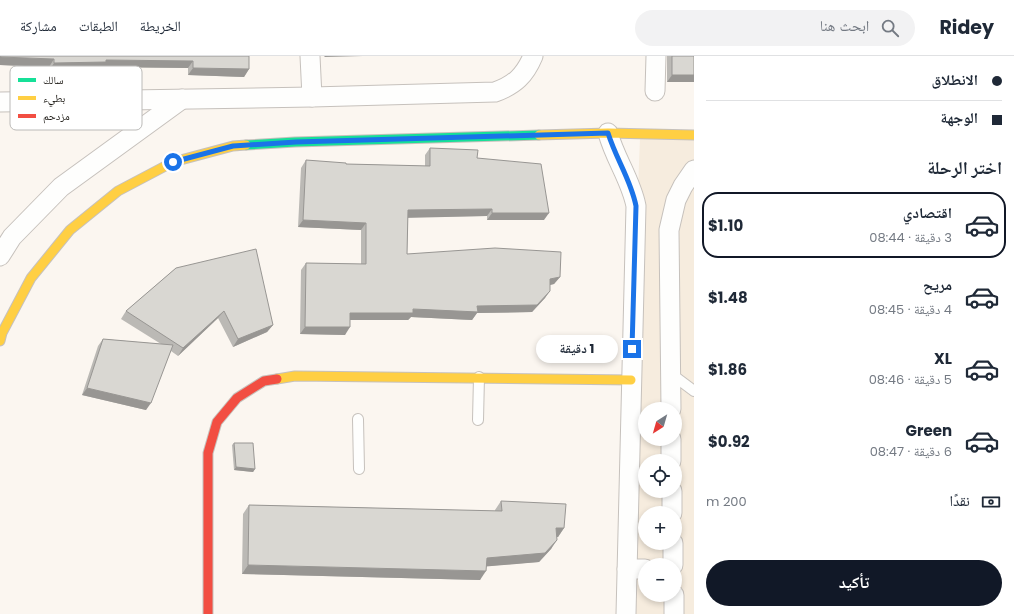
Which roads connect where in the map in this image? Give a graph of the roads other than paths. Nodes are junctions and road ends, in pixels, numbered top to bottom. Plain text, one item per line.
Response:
1 (310, 56) edge
2 (533, 56) edge
3 (656, 56) edge
4 (655, 91) dead end
5 (312, 97) junction
6 (182, 99) junction
7 (142, 100) edge
8 (0, 102) edge
9 (10, 102) edge
10 (142, 128) edge
11 (139, 130) edge
12 (608, 133) junction
13 (694, 135) edge
14 (694, 170) edge
15 (0, 256) edge
16 (0, 341) edge
17 (670, 372) junction
18 (479, 377) junction
19 (631, 380) junction
20 (694, 391) edge
21 (670, 402) edge
22 (358, 419) dead end
23 (478, 420) dead end
24 (359, 469) dead end
25 (636, 569) edge
26 (674, 602) edge
27 (208, 614) edge
28 (626, 614) edge
29 (674, 614) edge

1 - 5 street
2 - 5 street
3 - 4 street
5 - 6 street
6 - 7 street
6 - 10 street
8 - 9 street
11 - 15 street
12 - 13 street
12 - 16 street
12 - 19 street
14 - 17 street
17 - 20 lane
17 - 21 street
18 - 19 street
18 - 23 lane
18 - 27 street
19 - 25 street
22 - 24 lane
25 - 28 street
26 - 29 street

